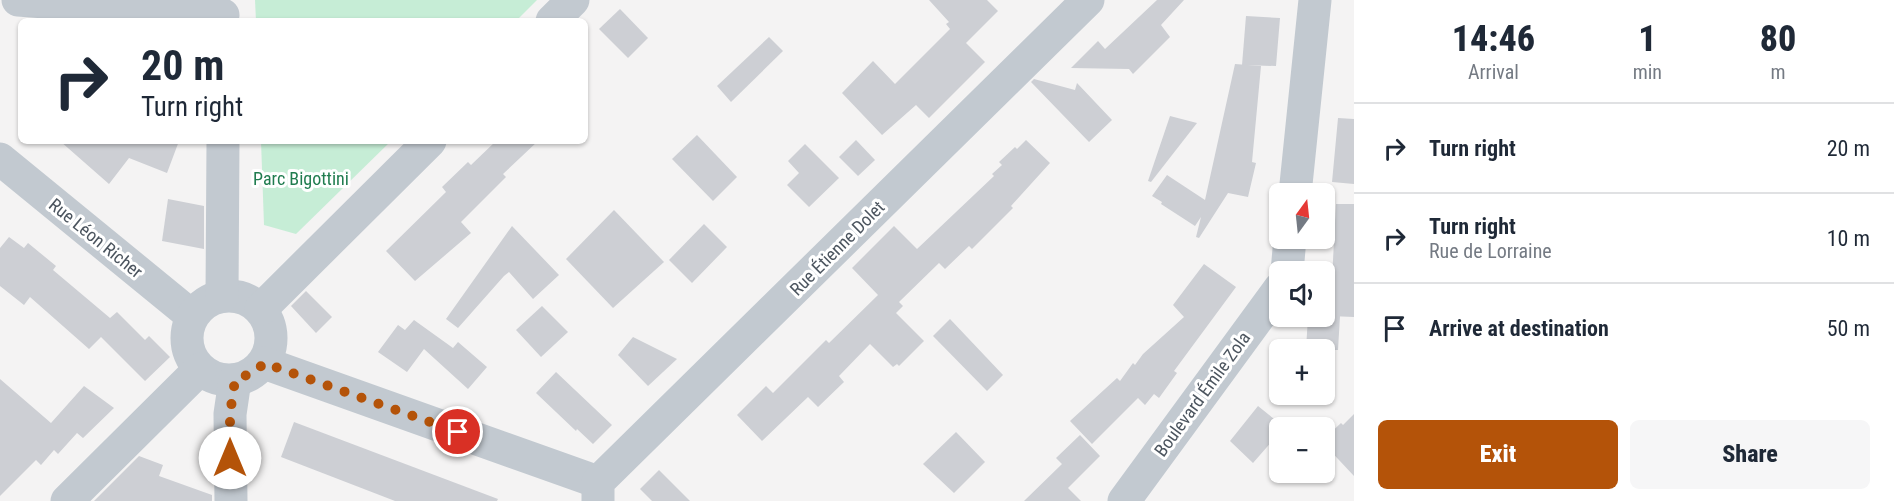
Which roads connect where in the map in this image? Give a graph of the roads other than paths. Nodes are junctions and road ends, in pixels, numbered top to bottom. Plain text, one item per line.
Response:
1 (18, 0) edge
2 (573, 0) edge
3 (1088, 0) edge
4 (1315, 0) edge
5 (223, 12) edge
6 (555, 18) edge
7 (223, 144) edge
8 (427, 144) edge
9 (0, 159) edge
10 (1296, 183) edge
11 (222, 296) junction
12 (1269, 303) edge
13 (261, 309) junction
14 (192, 316) junction
15 (264, 363) junction
16 (200, 369) junction
17 (235, 380) junction
18 (598, 492) edge
19 (68, 501) edge
20 (231, 501) edge
21 (1125, 501) edge

1 - 5 street
2 - 6 street
3 - 18 street, Rue Étienne Dolet
4 - 10 street
7 - 11 street
8 - 13 street
9 - 14 street, Rue Léon Richer
11 - 13 street
11 - 14 street
12 - 21 street, Boulevard Émile Zola
13 - 15 street
14 - 16 street
15 - 17 street
15 - 18 street
16 - 17 street
16 - 19 street
17 - 20 street

